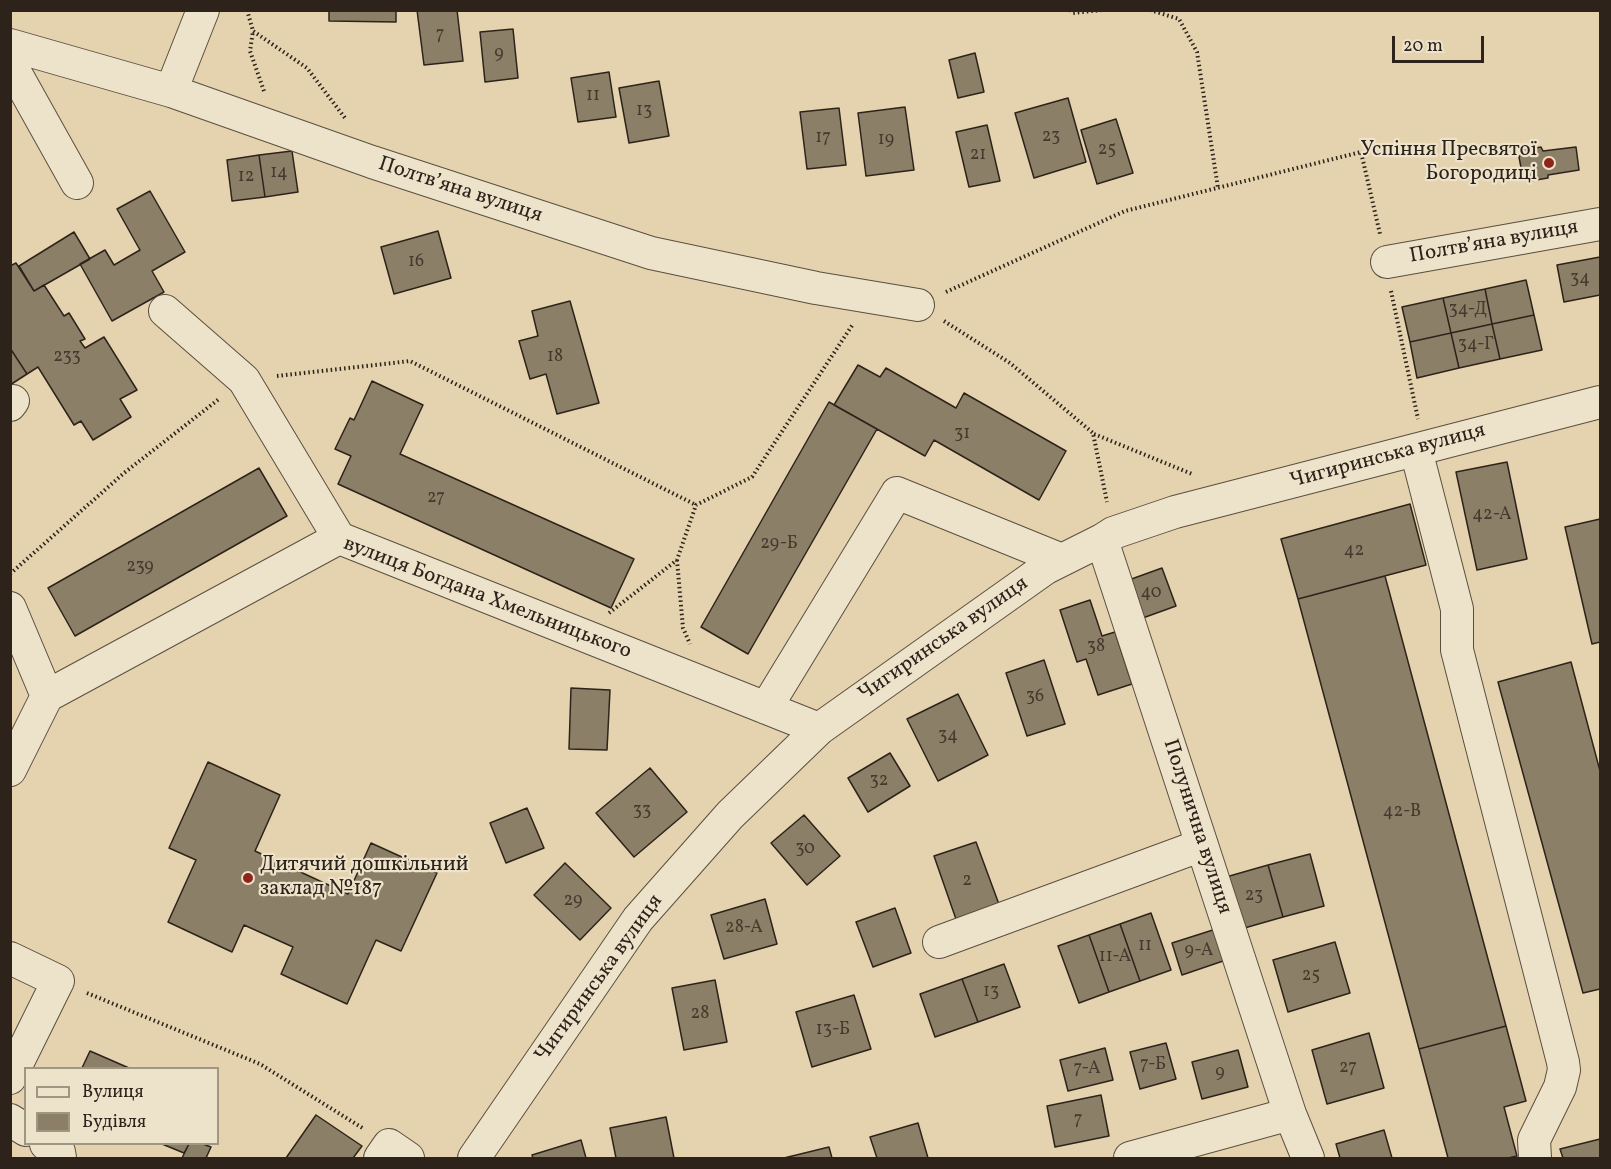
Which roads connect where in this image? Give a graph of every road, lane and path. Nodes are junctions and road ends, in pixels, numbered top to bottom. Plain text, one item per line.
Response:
1 (204, 10) edge
2 (247, 10) edge
3 (1070, 10) edge
4 (1102, 10) edge
5 (1150, 10) edge
6 (253, 31) junction
7 (10, 45) edge
8 (10, 63) edge
9 (171, 91) junction
10 (273, 126) junction
11 (361, 158) junction
12 (77, 183) dead end
13 (1218, 188) junction
14 (1600, 224) edge
15 (1387, 262) junction
16 (870, 298) junction
17 (918, 305) junction
18 (165, 311) dead end
19 (244, 380) junction
20 (1600, 402) edge
21 (1093, 433) junction
22 (1420, 449) junction
23 (1200, 477) dead end
24 (696, 505) junction
25 (1108, 536) junction
26 (339, 538) junction
27 (677, 560) junction
28 (1062, 560) junction
29 (10, 574) edge
30 (10, 609) edge
31 (580, 635) junction
32 (709, 686) junction
33 (47, 696) junction
34 (766, 708) junction
35 (819, 729) junction
36 (10, 770) edge
37 (1202, 845) junction
38 (939, 942) dead end
39 (10, 958) edge
40 (58, 981) junction
41 (10, 1078) edge
42 (1290, 1114) junction
43 (10, 1120) edge
44 (24, 1129) edge
45 (49, 1145) edge
46 (393, 1154) edge
47 (60, 1158) edge
48 (474, 1158) edge
49 (1130, 1158) edge
50 (1308, 1158) edge
51 (1535, 1158) edge

1 - 9 street
2 - 6 path
3 - 4 path
5 - 13 path
6 - 10 path
6 - 11 path
7 - 9 street, Полтвʼяна вулиця
8 - 12 street
9 - 10 street, Полтвʼяна вулиця
10 - 11 street, Полтвʼяна вулиця
11 - 16 street, Полтвʼяна вулиця
13 - 15 path
13 - 17 path
14 - 15 street, Полтвʼяна вулиця
15 - 22 path
16 - 17 street, Полтвʼяна вулиця
16 - 24 path
17 - 21 path
18 - 19 street
19 - 24 path
19 - 26 street
19 - 29 path
20 - 22 street, Чигиринська вулиця
21 - 23 path
21 - 25 path
22 - 25 street, Чигиринська вулиця
22 - 51 street
24 - 27 path
25 - 28 street, Чигиринська вулиця
25 - 37 street, Полунична вулиця
26 - 31 street, вулиця Богдана Хмельницького
26 - 33 street, вулиця Богдана Хмельницького
27 - 31 path
27 - 32 path
28 - 34 street
28 - 35 street, Чигиринська вулиця
30 - 33 street
31 - 32 street, вулиця Богдана Хмельницького
32 - 34 street, вулиця Богдана Хмельницького
33 - 36 street
34 - 35 street, вулиця Богдана Хмельницького
35 - 48 street, Чигиринська вулиця
37 - 38 street
37 - 42 street, Полунична вулиця
39 - 40 street
40 - 41 street
40 - 46 path
42 - 49 street
42 - 50 street, Полунична вулиця
43 - 44 street
45 - 47 street

